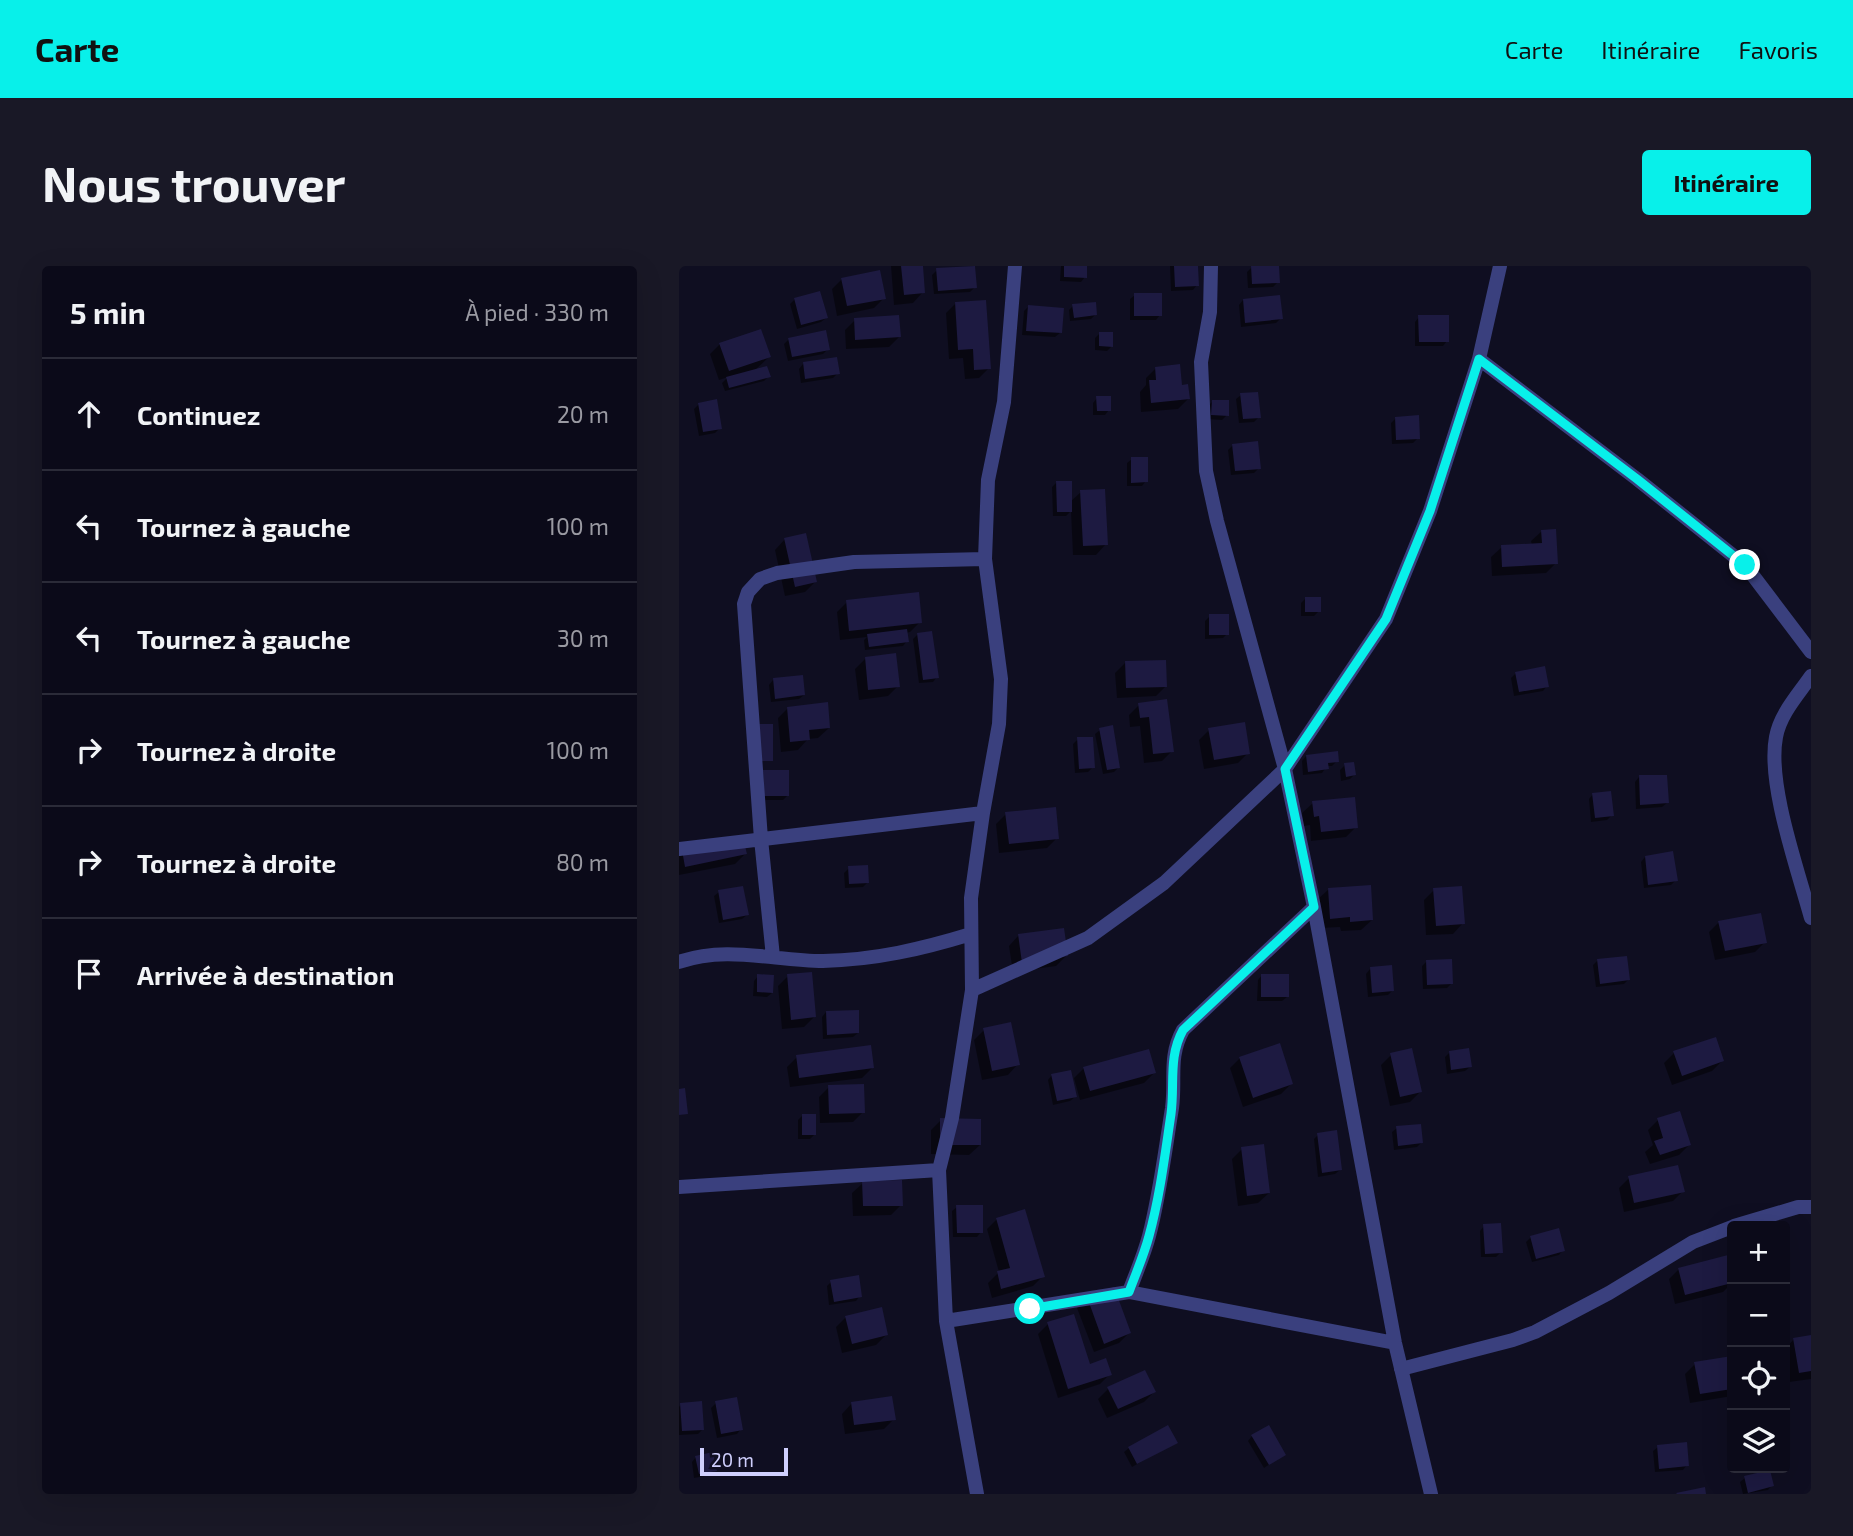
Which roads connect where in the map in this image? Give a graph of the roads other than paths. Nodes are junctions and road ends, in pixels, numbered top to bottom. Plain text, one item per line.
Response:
1 (1015, 266) edge
2 (1211, 266) edge
3 (1500, 266) edge
4 (1479, 359) junction
5 (985, 559) junction
6 (1811, 652) edge
7 (1811, 676) edge
8 (1285, 769) junction
9 (983, 813) junction
10 (761, 839) junction
11 (679, 849) edge
12 (1314, 907) junction
13 (1811, 918) edge
14 (971, 934) junction
15 (772, 957) junction
16 (679, 962) edge
17 (972, 990) junction
18 (939, 1170) junction
19 (679, 1187) edge
20 (1811, 1207) edge
21 (1752, 1221) edge
22 (1727, 1229) edge
23 (1129, 1292) junction
24 (946, 1321) junction
25 (1395, 1343) junction
26 (1401, 1368) junction
27 (978, 1494) edge
28 (1431, 1494) edge

1 - 5 street
2 - 8 street
3 - 4 street
4 - 6 street
4 - 8 street
5 - 9 street
5 - 10 street
7 - 13 street
8 - 12 street
8 - 17 street
9 - 10 street
9 - 14 street
10 - 11 street
10 - 15 street
12 - 23 street
12 - 25 street
14 - 15 street
14 - 17 street
15 - 16 street
17 - 18 street
18 - 19 street
18 - 24 street
20 - 21 street
22 - 26 street
23 - 24 street
23 - 25 street
24 - 27 street
25 - 26 street
26 - 28 street

